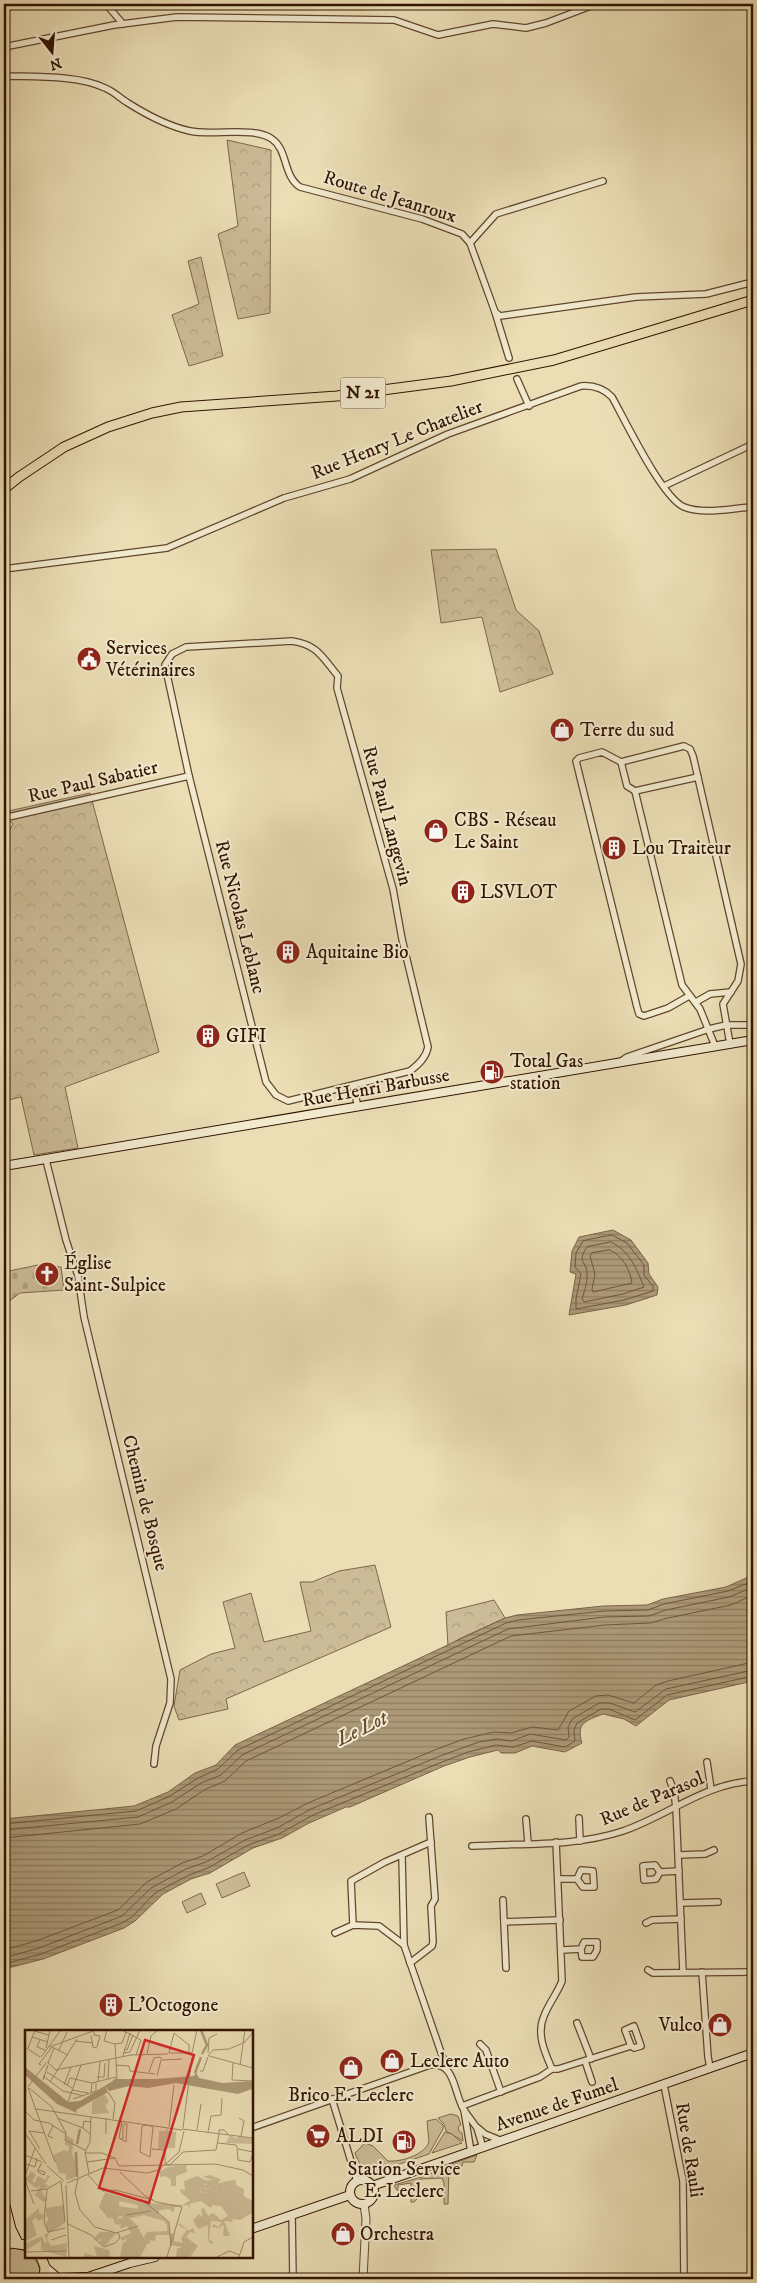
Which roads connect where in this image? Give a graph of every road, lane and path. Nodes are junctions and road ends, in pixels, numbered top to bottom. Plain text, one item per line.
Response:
1 (106, 4) edge
2 (596, 4) edge
3 (123, 24) junction
4 (4, 47) edge
5 (4, 76) edge
6 (603, 181) dead end
7 (470, 243) junction
8 (753, 282) edge
9 (752, 300) edge
10 (495, 312) junction
11 (509, 358) dead end
12 (518, 378) dead end
13 (528, 406) junction
14 (753, 444) edge
15 (664, 486) junction
16 (4, 490) edge
17 (753, 507) edge
18 (4, 569) edge
19 (166, 665) joint
20 (621, 762) junction
21 (188, 776) junction
22 (698, 777) junction
23 (635, 791) junction
24 (4, 818) edge
25 (731, 992) junction
26 (689, 996) junction
27 (696, 1002) junction
28 (726, 1025) junction
29 (753, 1025) edge
30 (709, 1029) junction
31 (753, 1040) edge
32 (730, 1044) junction
33 (716, 1046) junction
34 (620, 1062) junction
35 (354, 1086) junction
36 (358, 1107) junction
37 (46, 1160) junction
38 (4, 1166) edge
39 (707, 1762) dead end
40 (154, 1764) dead end
41 (670, 1781) dead end
42 (753, 1781) edge
43 (711, 1789) junction
44 (676, 1808) junction
45 (429, 1816) dead end
46 (579, 1818) dead end
47 (526, 1819) dead end
48 (580, 1841) junction
49 (431, 1842) junction
50 (556, 1842) junction
51 (528, 1843) junction
52 (472, 1846) dead end
53 (714, 1850) dead end
54 (679, 1855) junction
55 (402, 1856) junction
56 (679, 1871) junction
57 (660, 1872) dead end
58 (577, 1879) dead end
59 (558, 1880) junction
60 (503, 1900) dead end
61 (718, 1902) dead end
62 (681, 1903) junction
63 (681, 1919) junction
64 (560, 1920) junction
65 (504, 1922) junction
66 (646, 1923) dead end
67 (353, 1925) junction
68 (335, 1933) dead end
69 (404, 1945) junction
70 (581, 1949) dead end
71 (562, 1950) junction
72 (410, 1962) junction
73 (506, 1968) dead end
74 (648, 1970) dead end
75 (684, 1972) junction
76 (702, 1972) junction
77 (753, 1972) edge
78 (577, 2023) dead end
79 (480, 2044) dead end
80 (631, 2046) dead end
81 (753, 2054) edge
82 (588, 2060) junction
83 (446, 2066) junction
84 (710, 2068) junction
85 (552, 2069) junction
86 (592, 2082) dead end
87 (664, 2085) junction
88 (501, 2092) junction
89 (332, 2099) junction
90 (463, 2108) junction
91 (252, 2128) edge
92 (477, 2128) junction
93 (502, 2141) junction
94 (482, 2148) junction
95 (471, 2152) junction
96 (357, 2181) junction
97 (372, 2186) junction
98 (350, 2195) junction
99 (4, 2202) edge
100 (364, 2204) junction
101 (292, 2214) junction
102 (252, 2229) edge
103 (22, 2244) edge
104 (4, 2246) edge
105 (152, 2258) edge
106 (44, 2260) edge
107 (85, 2278) edge
108 (44, 2279) edge
109 (68, 2279) edge
110 (293, 2279) edge
111 (362, 2279) edge
112 (684, 2279) edge

1 - 3 street
2 - 3 street
3 - 4 street
5 - 7 street, Route de Jeanroux
6 - 7 street
7 - 10 street, Route de Jeanroux
8 - 10 street
9 - 16 main road, N 21
10 - 11 street, Route de Jeanroux
12 - 13 street
13 - 15 street, Rue Henry Le Chatelier
13 - 18 street, Rue Henry Le Chatelier
14 - 15 street
15 - 17 street, Rue Henry Le Chatelier
19 - 21 street, Rue Nicolas Leblanc
19 - 35 street, Rue Paul Langevin
20 - 22 street
20 - 23 street
20 - 26 street
21 - 24 street, Rue Paul Sabatier
21 - 35 street, Rue Nicolas Leblanc
22 - 23 street
22 - 25 street
23 - 26 street
25 - 27 street
25 - 28 street
26 - 27 street
27 - 30 street
28 - 29 street
28 - 30 street
28 - 32 street
30 - 33 street
30 - 34 street
31 - 32 main road, Rue Henri Barbusse
32 - 33 main road, Rue Henri Barbusse
33 - 34 main road, Rue Henri Barbusse
34 - 36 main road, Rue Henri Barbusse
35 - 36 street
36 - 37 main road, Rue Henri Barbusse
37 - 38 main road, Rue Henri Barbusse
37 - 40 street, Chemin de Bosque
39 - 43 street
41 - 44 street
42 - 43 street, Rue de Parasol
43 - 44 street, Rue de Parasol
44 - 48 street, Rue de Parasol
44 - 54 street
45 - 49 street
46 - 48 street
47 - 51 street
48 - 50 street, Rue de Parasol
49 - 55 street
49 - 72 street
50 - 51 street, Rue de Parasol
50 - 59 street
51 - 52 street, Rue de Parasol
53 - 54 street
54 - 56 street
55 - 67 street
55 - 69 street
56 - 57 street
56 - 62 street
58 - 59 street
59 - 64 street
60 - 65 street
61 - 62 street
62 - 63 street
63 - 66 street
63 - 75 street
64 - 65 street
64 - 71 street
65 - 73 street
67 - 68 street
67 - 69 street
69 - 72 street
70 - 71 street
71 - 85 street
72 - 83 street
74 - 75 street
75 - 76 street
76 - 77 street
76 - 84 street
78 - 82 street
79 - 88 street
80 - 82 street
81 - 84 main road, Avenue de Fumel
82 - 85 street
82 - 86 street
83 - 89 street
83 - 90 street
84 - 87 main road, Avenue de Fumel
85 - 88 street
87 - 93 main road, Avenue de Fumel
87 - 112 street, Rue de Rauli
88 - 90 street
89 - 91 street
89 - 96 street
90 - 92 street
90 - 95 street
92 - 93 street
92 - 94 street
93 - 94 main road, Avenue de Fumel
94 - 95 main road, Avenue de Fumel
95 - 97 main road, Avenue de Fumel
96 - 97 main road
96 - 98 main road
97 - 100 main road
98 - 100 main road
98 - 101 main road
99 - 103 main road
100 - 111 street
101 - 102 main road
101 - 110 street
103 - 104 main road
105 - 107 main road
106 - 108 main road
106 - 109 main road
107 - 109 main road

